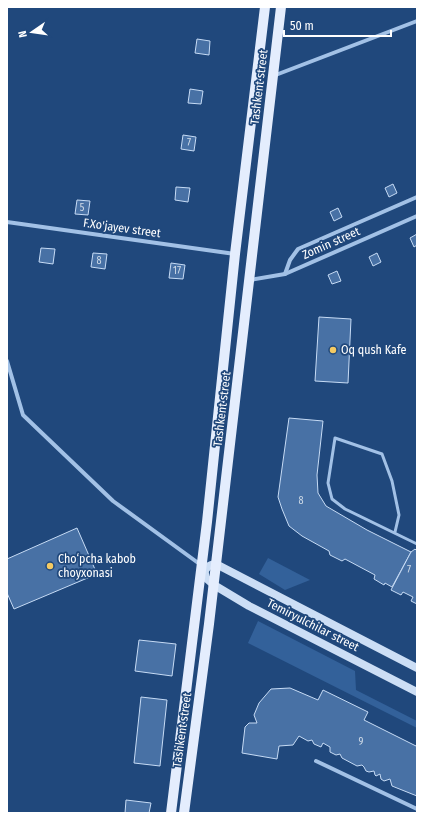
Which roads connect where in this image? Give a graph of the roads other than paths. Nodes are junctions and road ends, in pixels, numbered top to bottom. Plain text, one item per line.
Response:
1 (265, 7) edge
2 (281, 7) edge
3 (417, 21) edge
4 (273, 77) junction
5 (417, 197) edge
6 (417, 216) edge
7 (7, 222) edge
8 (235, 254) junction
9 (285, 274) junction
10 (250, 280) junction
11 (7, 361) edge
12 (394, 532) junction
13 (417, 544) edge
14 (216, 564) junction
15 (202, 569) junction
16 (214, 585) junction
17 (417, 668) edge
18 (417, 692) edge
19 (316, 761) dead end
20 (417, 809) edge
21 (171, 813) edge
22 (184, 813) edge

1 - 8 main road, Tashkent street
2 - 4 main road, Tashkent street
3 - 4 street
4 - 10 main road, Tashkent street
5 - 9 street
6 - 9 street, Zomin street
7 - 8 street, F.Хo'jayev street
8 - 15 main road, Tashkent street
9 - 10 street, Zomin street
10 - 14 main road, Tashkent street
11 - 15 street
12 - 12 lane
12 - 13 lane
14 - 15 main road
14 - 16 main road, Tashkent street
14 - 17 main road, Temiryulchilar street
15 - 16 main road, Temiryulchilar street
15 - 21 main road, Tashkent street
16 - 18 main road, Temiryulchilar street
16 - 22 main road, Tashkent street
19 - 20 street

